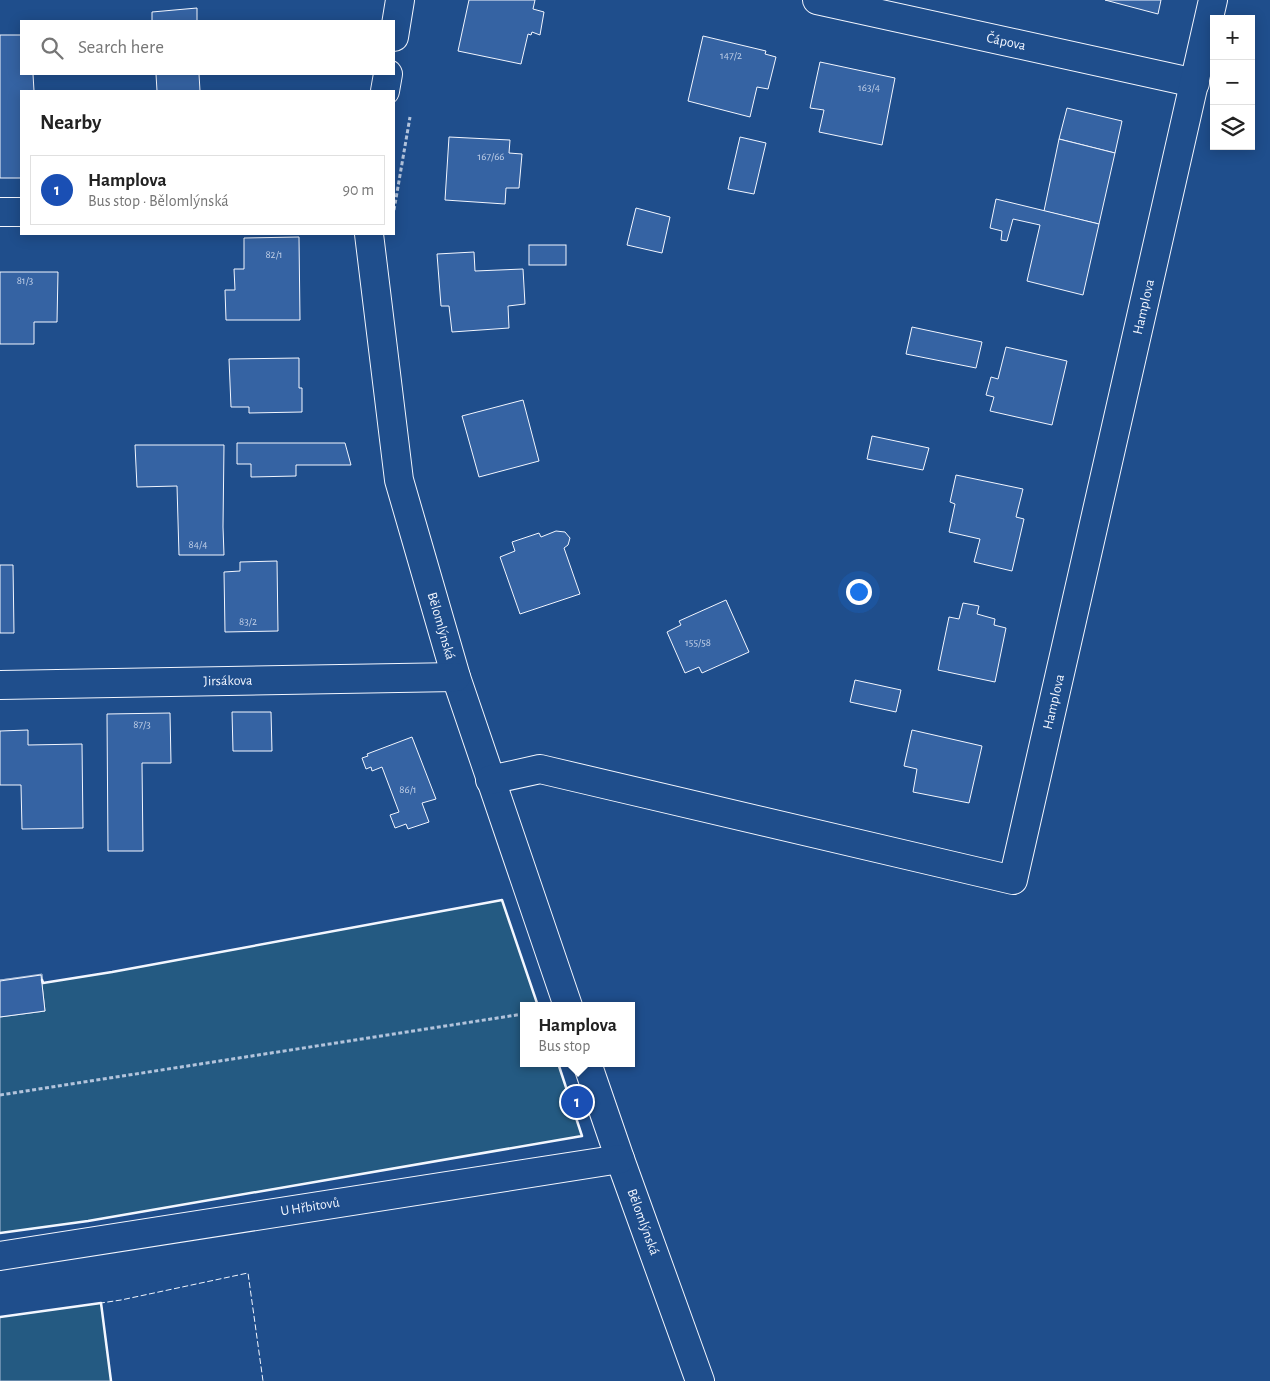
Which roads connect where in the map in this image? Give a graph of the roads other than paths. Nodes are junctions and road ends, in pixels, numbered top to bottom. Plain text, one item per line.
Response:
1 (400, 0) edge
2 (817, 0) edge
3 (1213, 0) edge
4 (395, 31) edge
5 (388, 75) edge
6 (1195, 83) junction
7 (385, 90) edge
8 (0, 212) edge
9 (20, 212) edge
10 (369, 235) edge
11 (456, 677) junction
12 (0, 685) edge
13 (490, 780) junction
14 (567, 1002) edge
15 (588, 1067) edge
16 (620, 1159) junction
17 (0, 1256) edge
18 (700, 1381) edge

1 - 4 street
2 - 6 street, Čápova
3 - 6 street, Hamplova
5 - 7 street
6 - 13 street, Hamplova
8 - 9 street
10 - 11 street, Bělomlýnská
11 - 12 street, Jirsákova
11 - 13 street, Bělomlýnská
13 - 14 street, Bělomlýnská
15 - 16 street, Bělomlýnská
16 - 17 street, U Hřbitovů
16 - 18 street, Bělomlýnská

